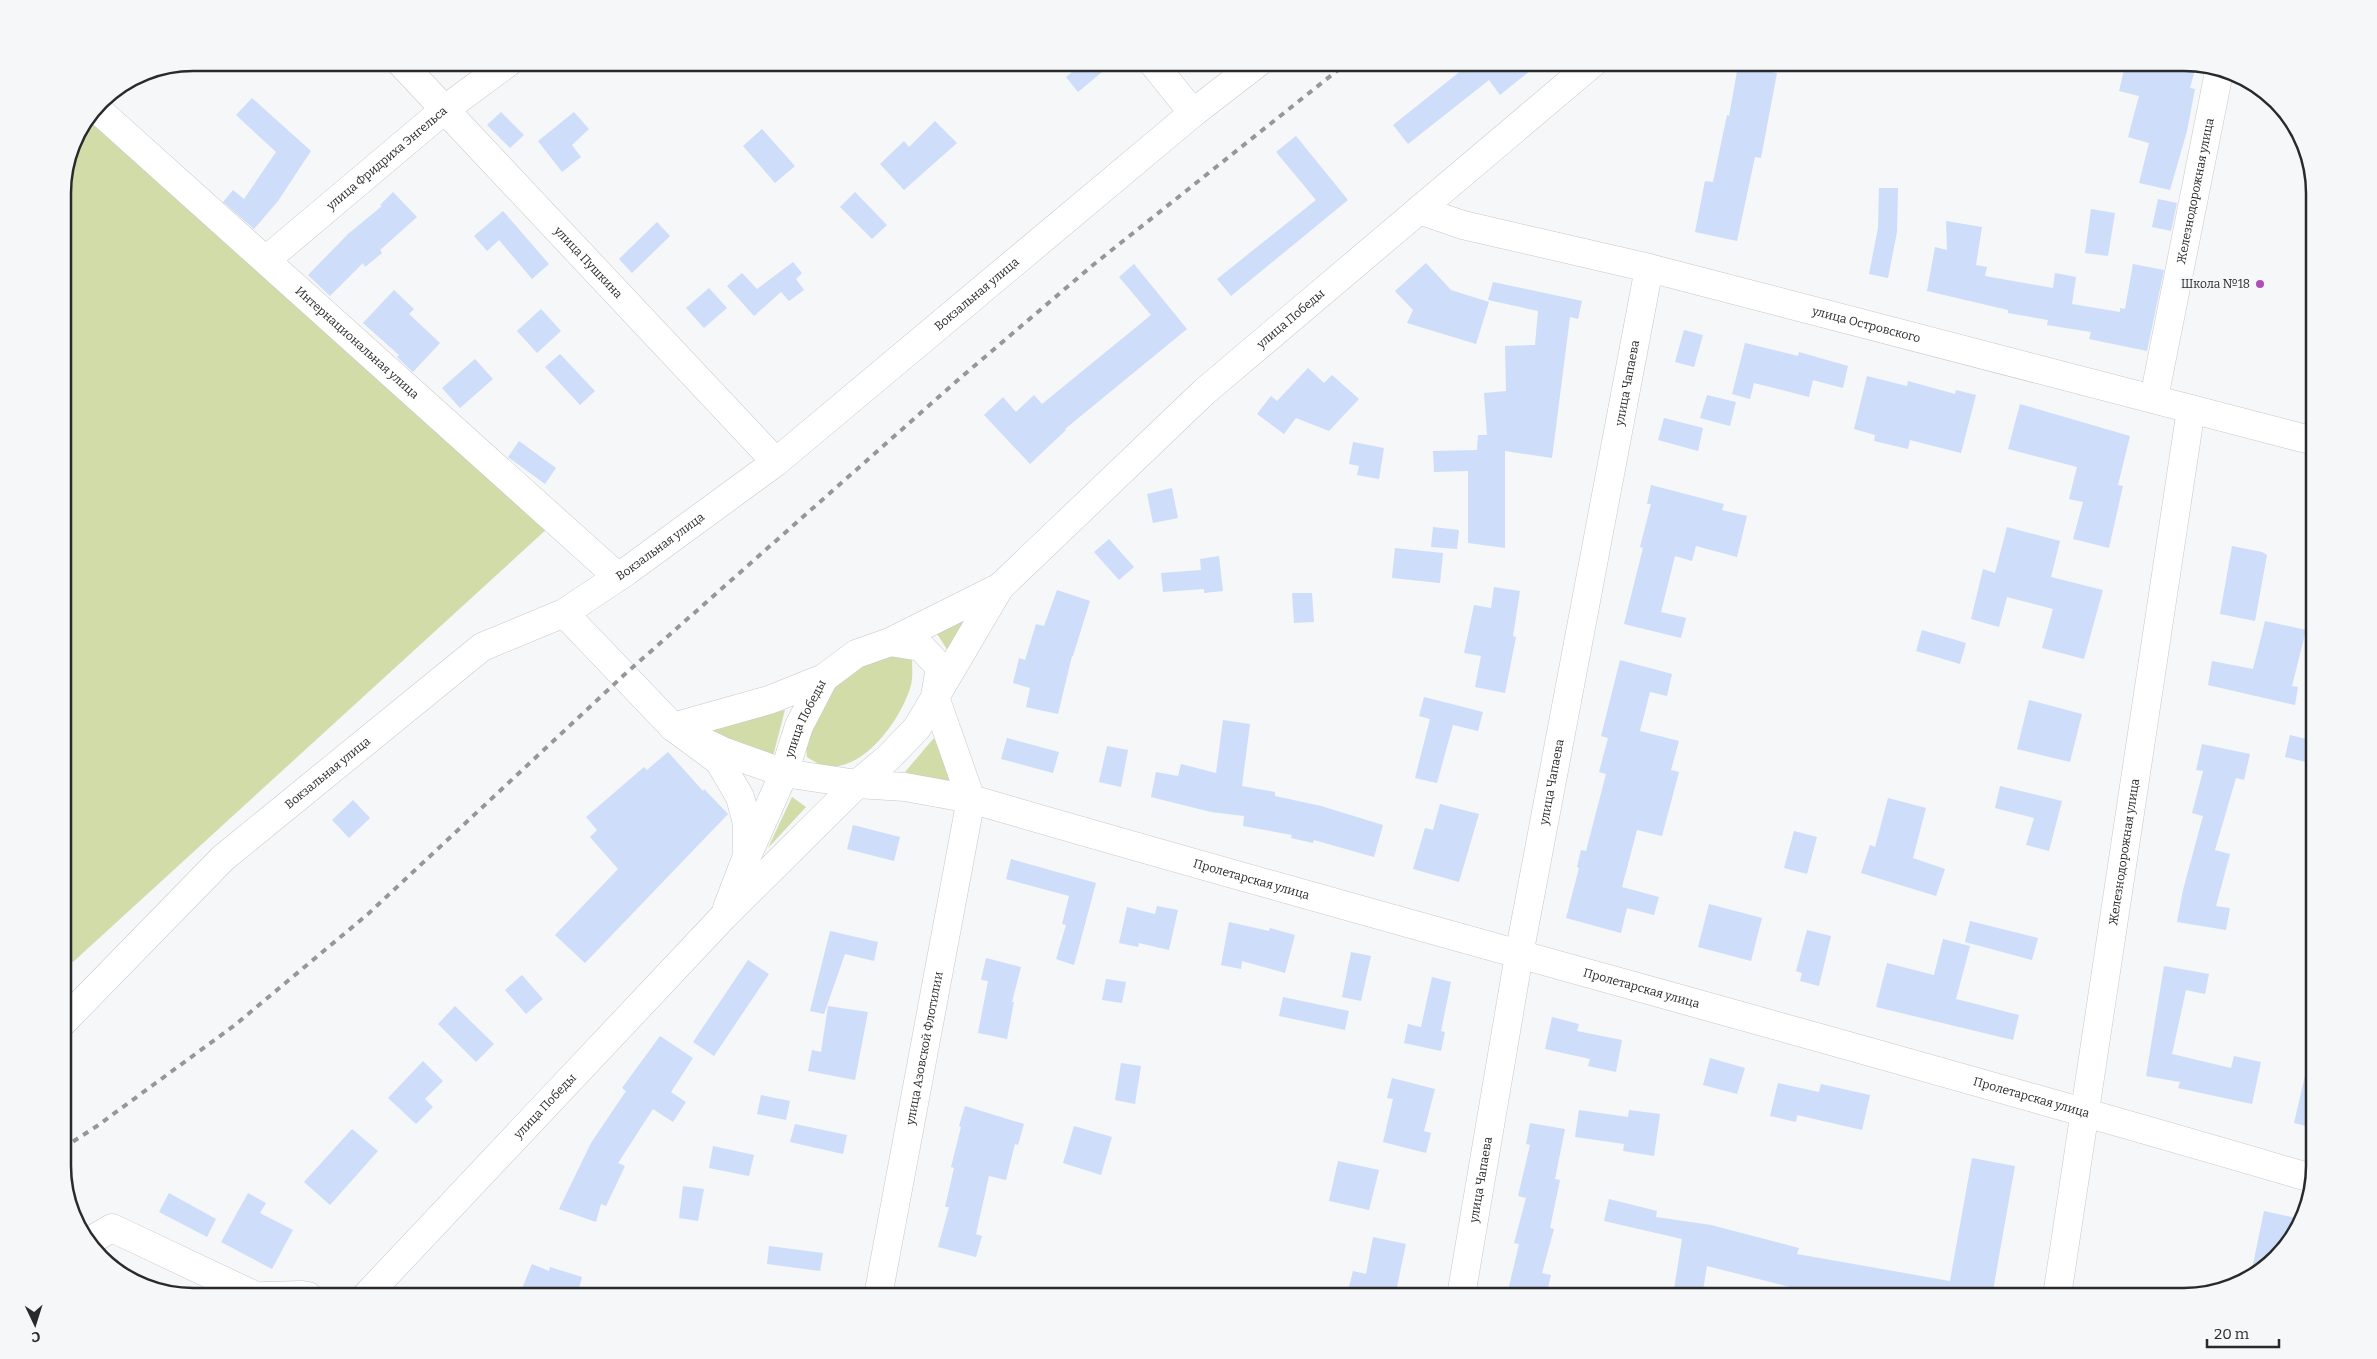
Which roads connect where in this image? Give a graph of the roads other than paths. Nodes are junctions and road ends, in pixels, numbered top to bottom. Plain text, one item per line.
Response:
1 (408, 71) edge
2 (498, 71) edge
3 (1159, 71) edge
4 (1248, 71) edge
5 (1583, 71) edge
6 (2217, 76) edge
7 (444, 110) junction
8 (101, 113) edge
9 (1193, 114) junction
10 (1419, 210) junction
11 (266, 260) junction
12 (1649, 268) junction
13 (2154, 398) junction
14 (2191, 409) junction
15 (2305, 439) edge
16 (776, 462) junction
17 (618, 577) junction
18 (1000, 587) junction
19 (564, 613) junction
20 (890, 642) junction
21 (824, 678) junction
22 (935, 696) junction
23 (674, 727) junction
24 (784, 773) junction
25 (857, 784) junction
26 (971, 800) junction
27 (747, 856) junction
28 (724, 916) junction
29 (1519, 955) junction
30 (72, 1013) edge
31 (2086, 1112) junction
32 (2305, 1176) edge
33 (95, 1238) edge
34 (239, 1288) edge
35 (374, 1288) edge
36 (880, 1288) edge
37 (1462, 1288) edge
38 (2058, 1288) edge

1 - 7 street, улица Пушкина
2 - 7 street, улица Фридриха Энгельса
3 - 9 street
4 - 9 street, Вокзальная улица
5 - 10 street, улица Победы
6 - 13 street, Железнодорожная улица
7 - 11 street, улица Фридриха Энгельса
7 - 16 street, улица Пушкина
8 - 11 street, Интернациональная улица
9 - 16 street, Вокзальная улица
10 - 12 street, улица Островского
10 - 18 street, улица Победы
11 - 17 street, Интернациональная улица
12 - 13 street, улица Островского
12 - 29 street, улица Чапаева
13 - 14 street, улица Островского
14 - 15 street, улица Островского
14 - 31 street, Железнодорожная улица
16 - 17 street, Вокзальная улица
17 - 19 street, Вокзальная улица
18 - 20 street, улица Победы
18 - 22 street, улица Победы
19 - 23 street
19 - 30 street, Вокзальная улица
20 - 21 street, улица Победы
20 - 22 street
21 - 23 street
21 - 24 street, улица Победы
22 - 25 street, улица Победы
22 - 26 street
23 - 24 street, Пролетарская улица
23 - 27 street
24 - 25 street, Пролетарская улица
24 - 27 street, улица Победы
25 - 26 street, Пролетарская улица
25 - 28 street, улица Победы
26 - 29 street, Пролетарская улица
26 - 36 street, улица Азовской Флотилии
27 - 28 street, улица Победы
28 - 35 street, улица Победы
29 - 31 street, Пролетарская улица
29 - 37 street, улица Чапаева
31 - 32 street, Пролетарская улица
31 - 38 street, Железнодорожная улица
33 - 34 street

